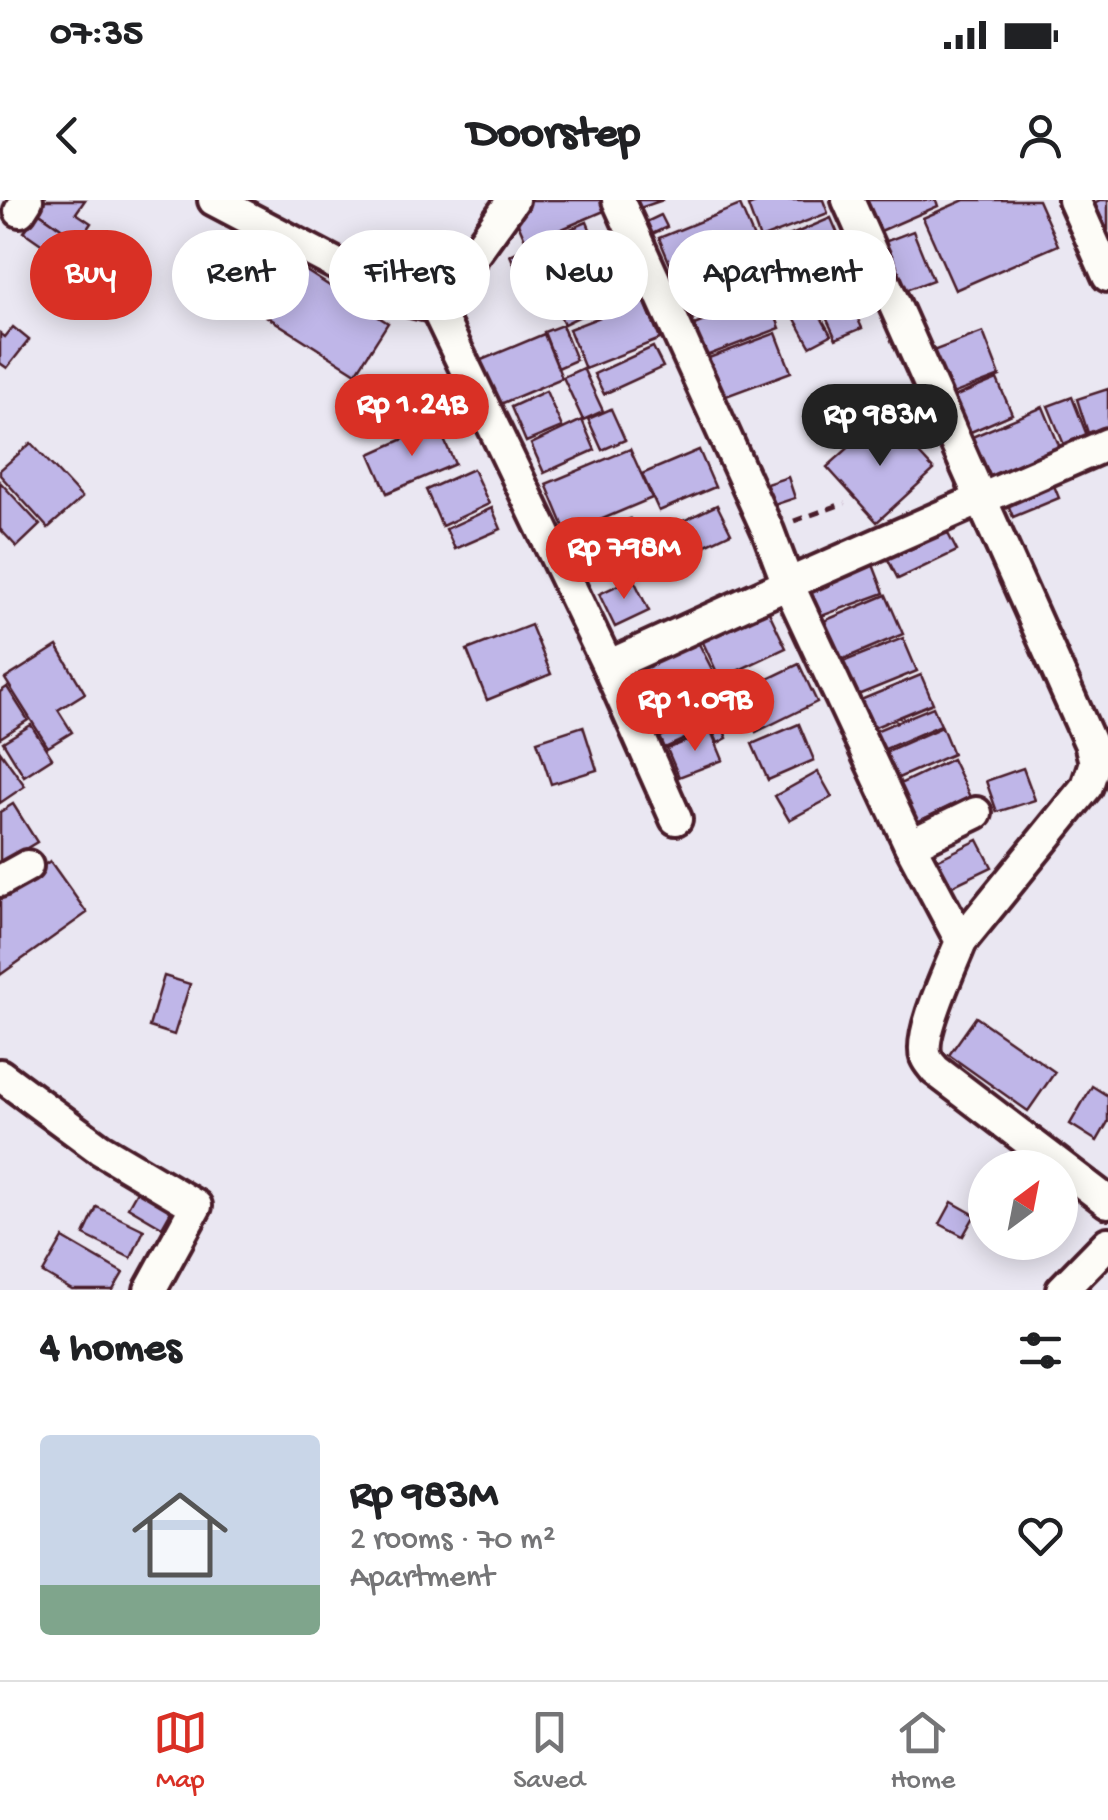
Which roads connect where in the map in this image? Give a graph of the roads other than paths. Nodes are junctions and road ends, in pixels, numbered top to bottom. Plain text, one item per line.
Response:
1 (214, 200) edge
2 (513, 200) edge
3 (618, 200) edge
4 (848, 200) edge
5 (1074, 200) edge
6 (490, 232) edge
7 (329, 260) edge
8 (1108, 276) edge
9 (442, 320) edge
10 (1108, 444) edge
11 (982, 499) junction
12 (788, 584) junction
13 (608, 666) junction
14 (976, 812) dead end
15 (676, 819) dead end
16 (910, 846) junction
17 (27, 866) dead end
18 (0, 881) edge
19 (961, 941) junction
20 (0, 1075) edge
21 (1108, 1202) edge
22 (1108, 1242) edge
23 (150, 1290) edge
24 (1062, 1290) edge

1 - 7 street
2 - 6 street
3 - 12 street
4 - 11 street
5 - 8 street
9 - 13 street
10 - 11 street
11 - 12 street
11 - 19 street
12 - 13 street
12 - 16 street
13 - 15 street
14 - 16 street
16 - 19 street
17 - 18 street
19 - 21 street
20 - 23 street
22 - 24 street

